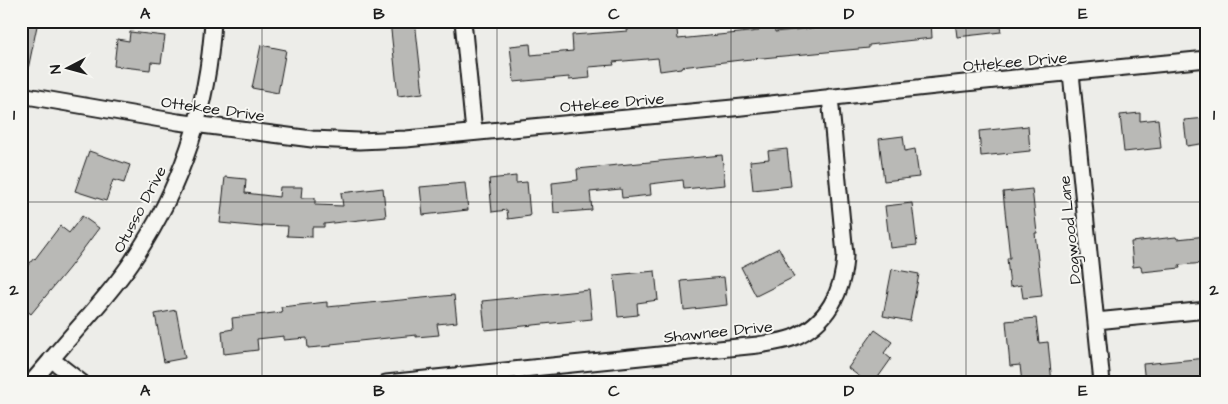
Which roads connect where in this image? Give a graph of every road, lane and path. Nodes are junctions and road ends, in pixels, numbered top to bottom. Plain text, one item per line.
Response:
1 (213, 21) edge
2 (463, 21) edge
3 (1207, 59) edge
4 (1071, 73) junction
5 (21, 95) edge
6 (830, 97) junction
7 (196, 124) junction
8 (474, 132) junction
9 (1207, 310) edge
10 (1096, 321) junction
11 (51, 360) junction
12 (31, 383) edge
13 (82, 383) edge
14 (386, 383) edge
15 (1102, 383) edge

1 - 7 street, Otusso Drive
2 - 8 street
3 - 4 street, Ottekee Drive
4 - 6 street, Ottekee Drive
4 - 10 street, Dogwood Lane
5 - 7 street, Ottekee Drive
6 - 8 street, Ottekee Drive
6 - 14 street, Shawnee Drive
7 - 8 street, Ottekee Drive
7 - 11 street, Otusso Drive
9 - 10 street
10 - 15 street, Dogwood Lane
11 - 12 street, Otusso Drive
11 - 13 street

